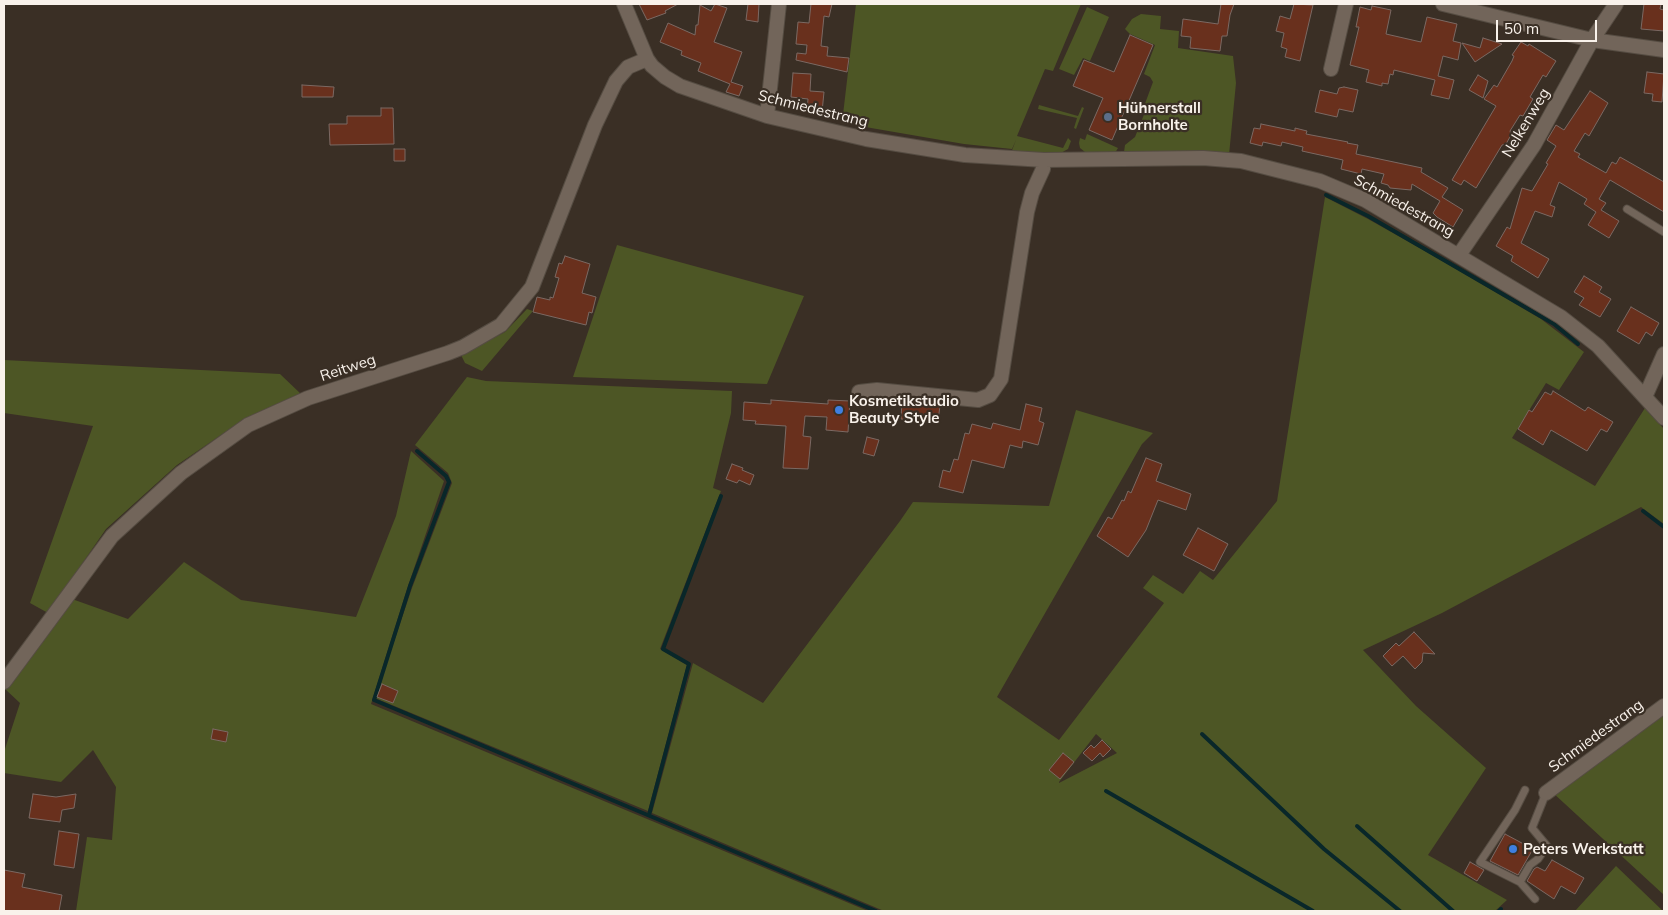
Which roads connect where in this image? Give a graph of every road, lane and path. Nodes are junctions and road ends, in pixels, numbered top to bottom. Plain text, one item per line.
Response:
1 (624, 4) edge
2 (779, 4) edge
3 (1346, 4) edge
4 (1443, 4) edge
5 (1616, 4) edge
6 (1592, 40) junction
7 (1664, 50) edge
8 (647, 58) junction
9 (1331, 69) dead end
10 (768, 116) junction
11 (1044, 160) junction
12 (1627, 208) dead end
13 (1664, 232) edge
14 (1459, 255) junction
15 (1664, 354) edge
16 (859, 392) dead end
17 (1645, 396) junction
18 (1664, 418) edge
19 (4, 682) edge
20 (1664, 706) edge
21 (1525, 790) dead end
22 (1546, 793) joint
23 (1520, 882) junction
24 (1535, 899) dead end

1 - 8 street, Schmiedestrang
2 - 10 street
3 - 9 street
4 - 6 street
5 - 6 street, Nelkenweg
6 - 7 street
6 - 14 street, Nelkenweg
8 - 10 street, Schmiedestrang
8 - 19 street, Reitweg
10 - 11 street, Schmiedestrang
11 - 14 street, Schmiedestrang
11 - 16 street
12 - 13 lane
14 - 17 street, Schmiedestrang
15 - 17 street
17 - 18 street, Schmiedestrang
20 - 22 street, Schmiedestrang
21 - 23 lane
22 - 23 lane
23 - 24 lane

